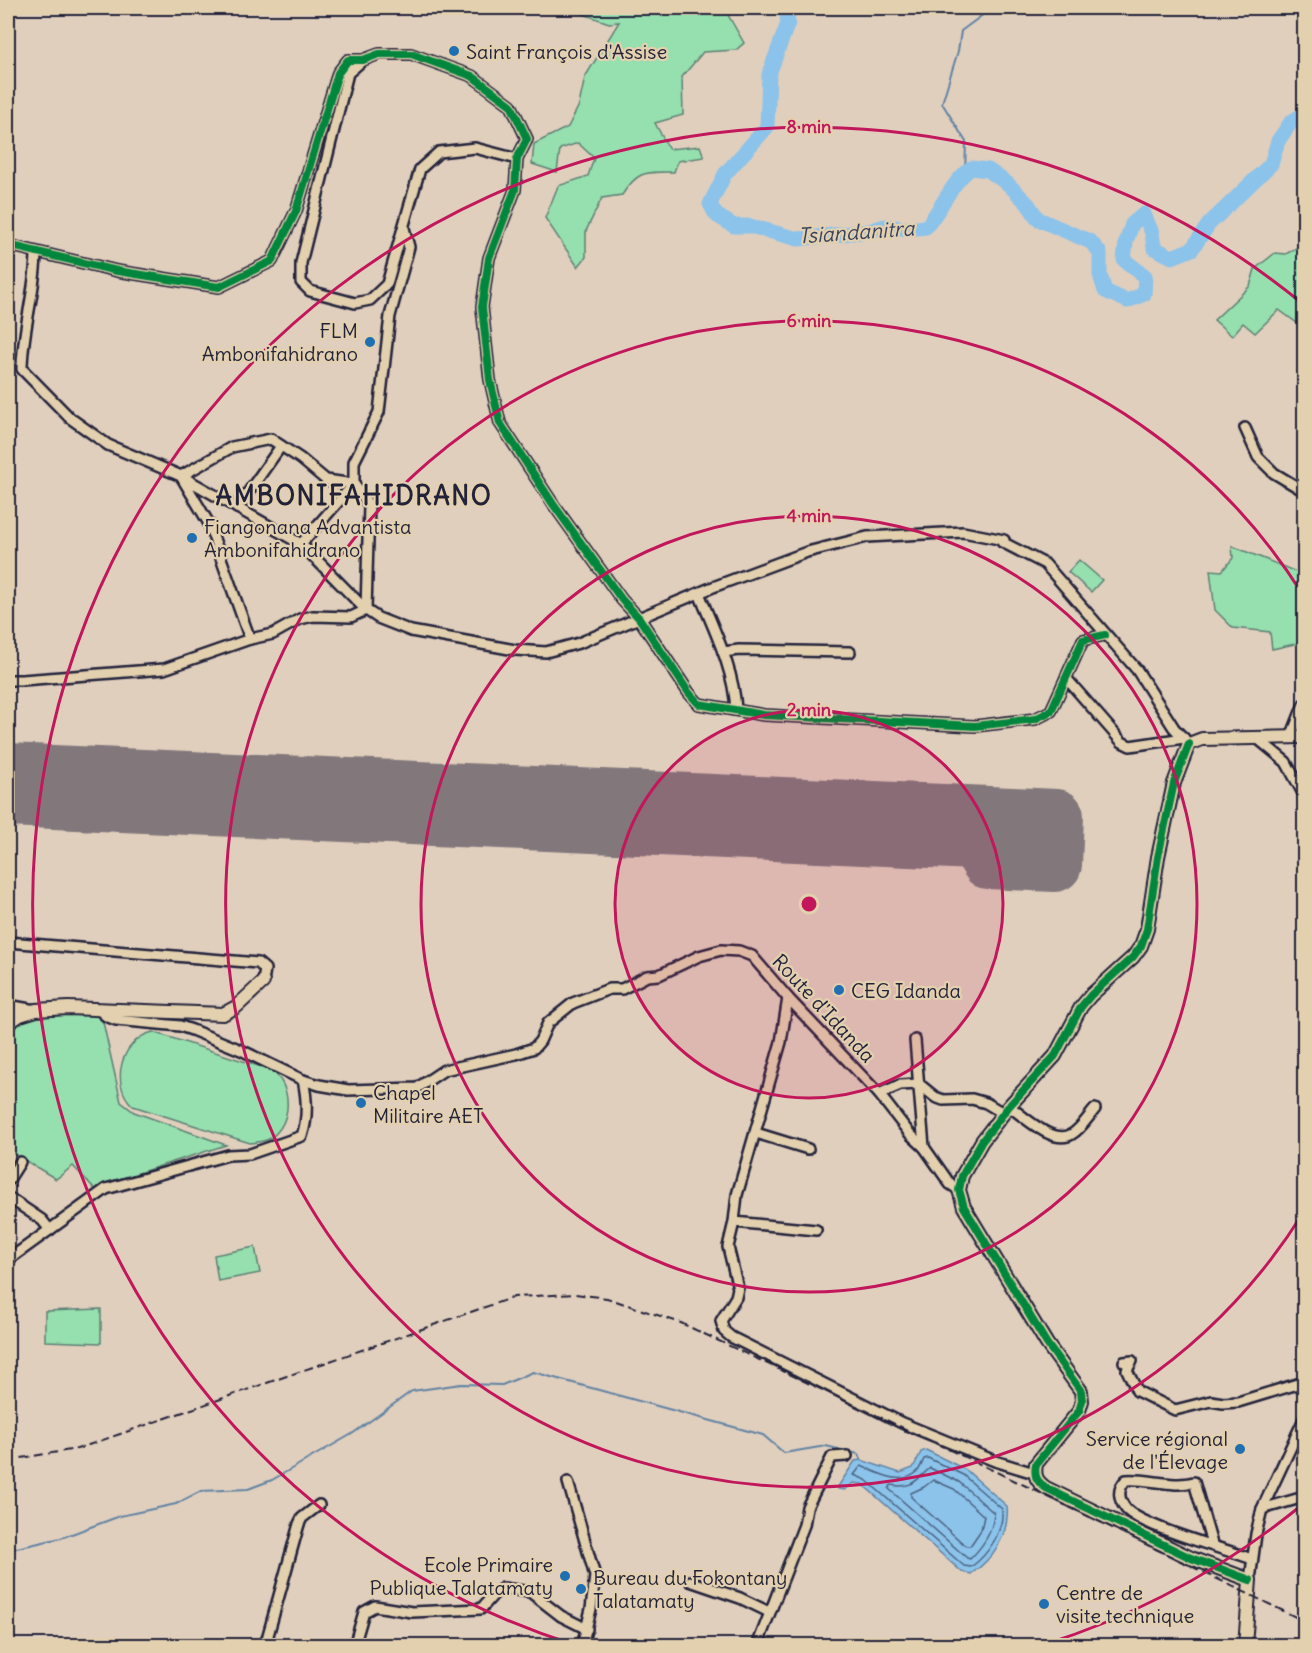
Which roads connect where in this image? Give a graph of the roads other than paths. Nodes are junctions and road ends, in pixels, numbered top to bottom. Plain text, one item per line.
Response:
1 (363, 60) junction
2 (517, 159) junction
3 (403, 226) junction
4 (8, 245) edge
5 (36, 252) junction
6 (1245, 428) dead end
7 (280, 446) junction
8 (181, 476) junction
9 (354, 484) junction
10 (1305, 491) edge
11 (237, 508) junction
12 (301, 544) junction
13 (699, 593) junction
14 (366, 610) junction
15 (639, 618) junction
16 (1105, 635) junction
17 (250, 639) junction
18 (723, 652) junction
19 (850, 652) dead end
20 (1066, 678) junction
21 (8, 680) edge
22 (1305, 704) edge
23 (736, 710) junction
24 (1291, 737) junction
25 (1305, 737) edge
26 (1257, 738) junction
27 (1186, 741) junction
28 (1305, 795) edge
29 (8, 942) edge
30 (263, 982) joint
31 (788, 998) junction
32 (8, 1005) edge
33 (98, 1009) junction
34 (36, 1010) junction
35 (8, 1023) edge
36 (915, 1040) dead end
37 (303, 1080) junction
38 (919, 1084) junction
39 (879, 1094) junction
40 (1095, 1109) dead end
41 (1006, 1110) junction
42 (756, 1133) junction
43 (924, 1147) junction
44 (808, 1149) dead end
45 (20, 1162) dead end
46 (8, 1181) edge
47 (959, 1190) junction
48 (8, 1197) edge
49 (734, 1222) junction
50 (50, 1230) junction
51 (816, 1230) dead end
52 (8, 1260) edge
53 (1124, 1362) dead end
54 (1305, 1382) edge
55 (1305, 1419) edge
56 (848, 1456) dead end
57 (1034, 1473) junction
58 (568, 1482) dead end
59 (1305, 1497) edge
60 (319, 1505) dead end
61 (1262, 1509) junction
62 (1212, 1544) junction
63 (1252, 1558) junction
64 (1250, 1580) junction
65 (690, 1581) dead end
66 (769, 1612) junction
67 (587, 1629) junction
68 (265, 1646) edge
69 (354, 1646) edge
70 (582, 1646) edge
71 (757, 1646) edge
72 (1245, 1646) edge

1 - 2 street
1 - 3 street
1 - 5 street
2 - 3 street
2 - 15 street
3 - 9 street
4 - 5 street
5 - 8 street
6 - 10 street
7 - 8 street
7 - 9 street
7 - 11 street
8 - 11 street
8 - 17 street
9 - 12 street
9 - 14 street
11 - 12 street
12 - 14 street
13 - 15 street
13 - 16 street
13 - 18 street
14 - 15 street
14 - 17 street
15 - 23 street
16 - 20 street
16 - 27 street
17 - 21 street
18 - 19 street
18 - 23 street
20 - 23 street
20 - 27 street
22 - 24 street
24 - 25 street
24 - 26 street
26 - 27 street
26 - 28 street
27 - 41 street
29 - 30 street
30 - 33 street
31 - 37 street, Route d'Idanda
31 - 39 street, Route d'Idanda
31 - 42 street
32 - 34 street
33 - 34 street
33 - 37 street, Route d'Idanda
34 - 35 street
36 - 38 street
37 - 50 street
38 - 39 street
38 - 41 street
38 - 43 street
39 - 43 street, Route d'Idanda
40 - 41 street
41 - 47 street
42 - 44 street
42 - 49 street
43 - 47 street, Route d'Idanda
45 - 46 street
47 - 57 street
48 - 50 street
49 - 51 street
49 - 57 street
50 - 52 street
53 - 54 street
55 - 61 street
56 - 66 street
57 - 64 street
58 - 67 street
59 - 61 street
60 - 68 street
61 - 63 street
62 - 62 street
62 - 63 street
63 - 64 street
64 - 72 street
65 - 66 street
66 - 71 street
67 - 69 street
67 - 70 street

